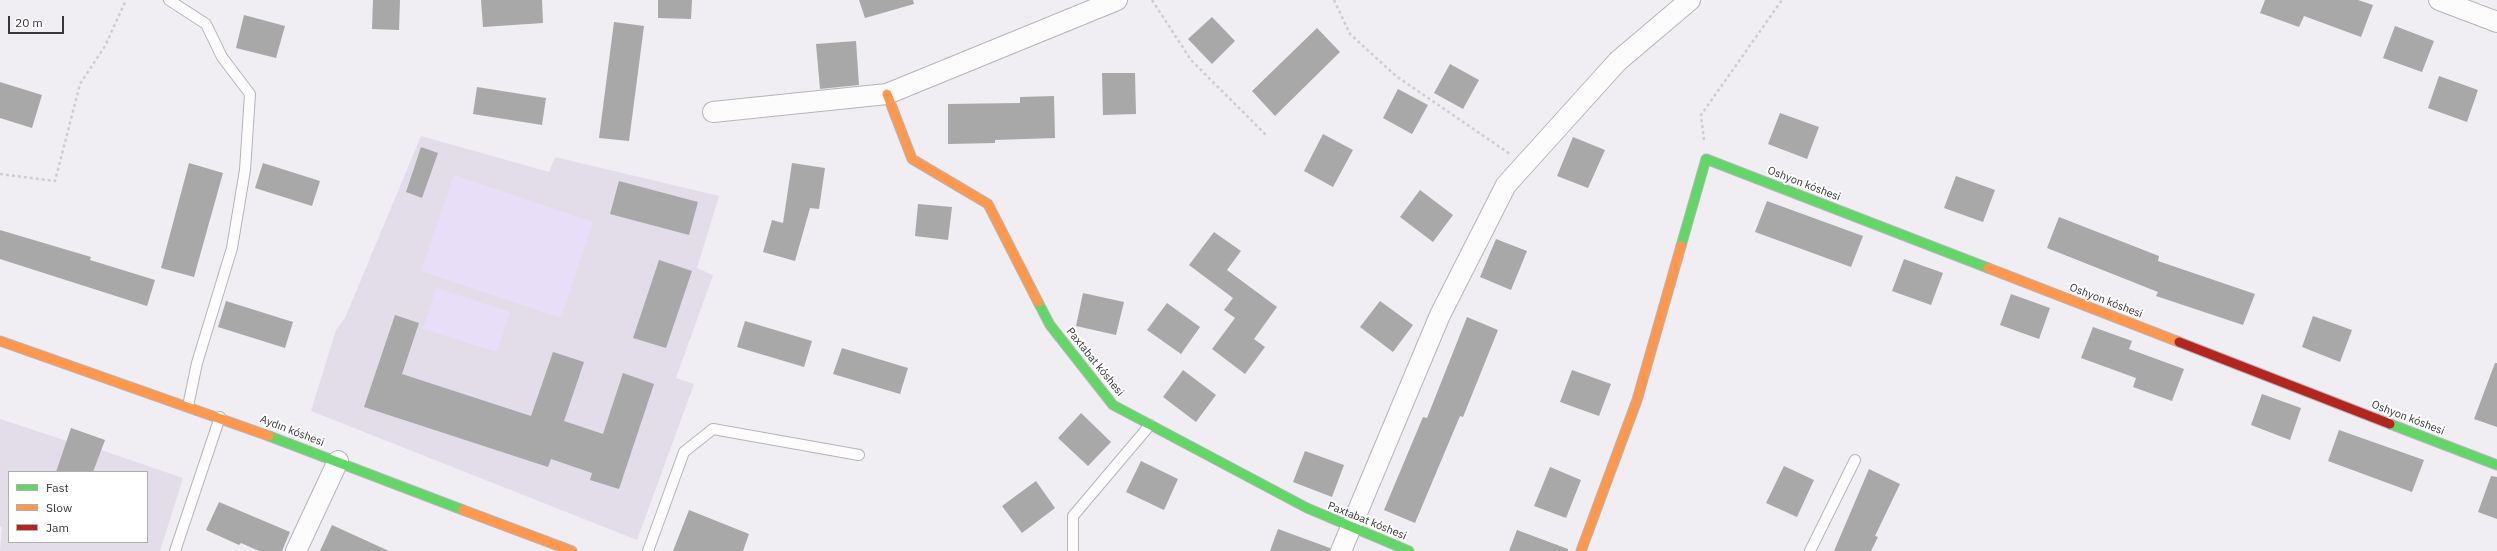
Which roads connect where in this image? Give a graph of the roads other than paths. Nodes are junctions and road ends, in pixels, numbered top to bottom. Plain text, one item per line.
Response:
1 (169, 0) edge
2 (1117, 0) edge
3 (1690, 0) edge
4 (2439, 0) edge
5 (2497, 22) edge
6 (887, 94) junction
7 (713, 112) dead end
8 (0, 341) edge
9 (188, 406) junction
10 (220, 417) junction
11 (1150, 425) junction
12 (859, 455) dead end
13 (1855, 460) dead end
14 (338, 461) junction
15 (2497, 465) edge
16 (1350, 528) junction
17 (175, 551) edge
18 (296, 551) edge
19 (572, 551) edge
20 (648, 551) edge
21 (1073, 551) edge
22 (1341, 551) edge
23 (1409, 551) edge
24 (1581, 551) edge
25 (1810, 551) edge

1 - 9 lane
2 - 6 street
3 - 16 street
4 - 5 street
6 - 7 street
6 - 11 street, Paxtabat kóshesi
8 - 9 street, Aydın kóshesi
9 - 10 street, Aydın kóshesi
10 - 14 street, Aydın kóshesi
10 - 17 lane
11 - 16 street, Paxtabat kóshesi
11 - 21 lane
12 - 20 lane
13 - 25 lane
14 - 18 street
14 - 19 street, Aydın kóshesi
15 - 24 street, Oshyon kóshesi
16 - 22 street
16 - 23 street, Paxtabat kóshesi

